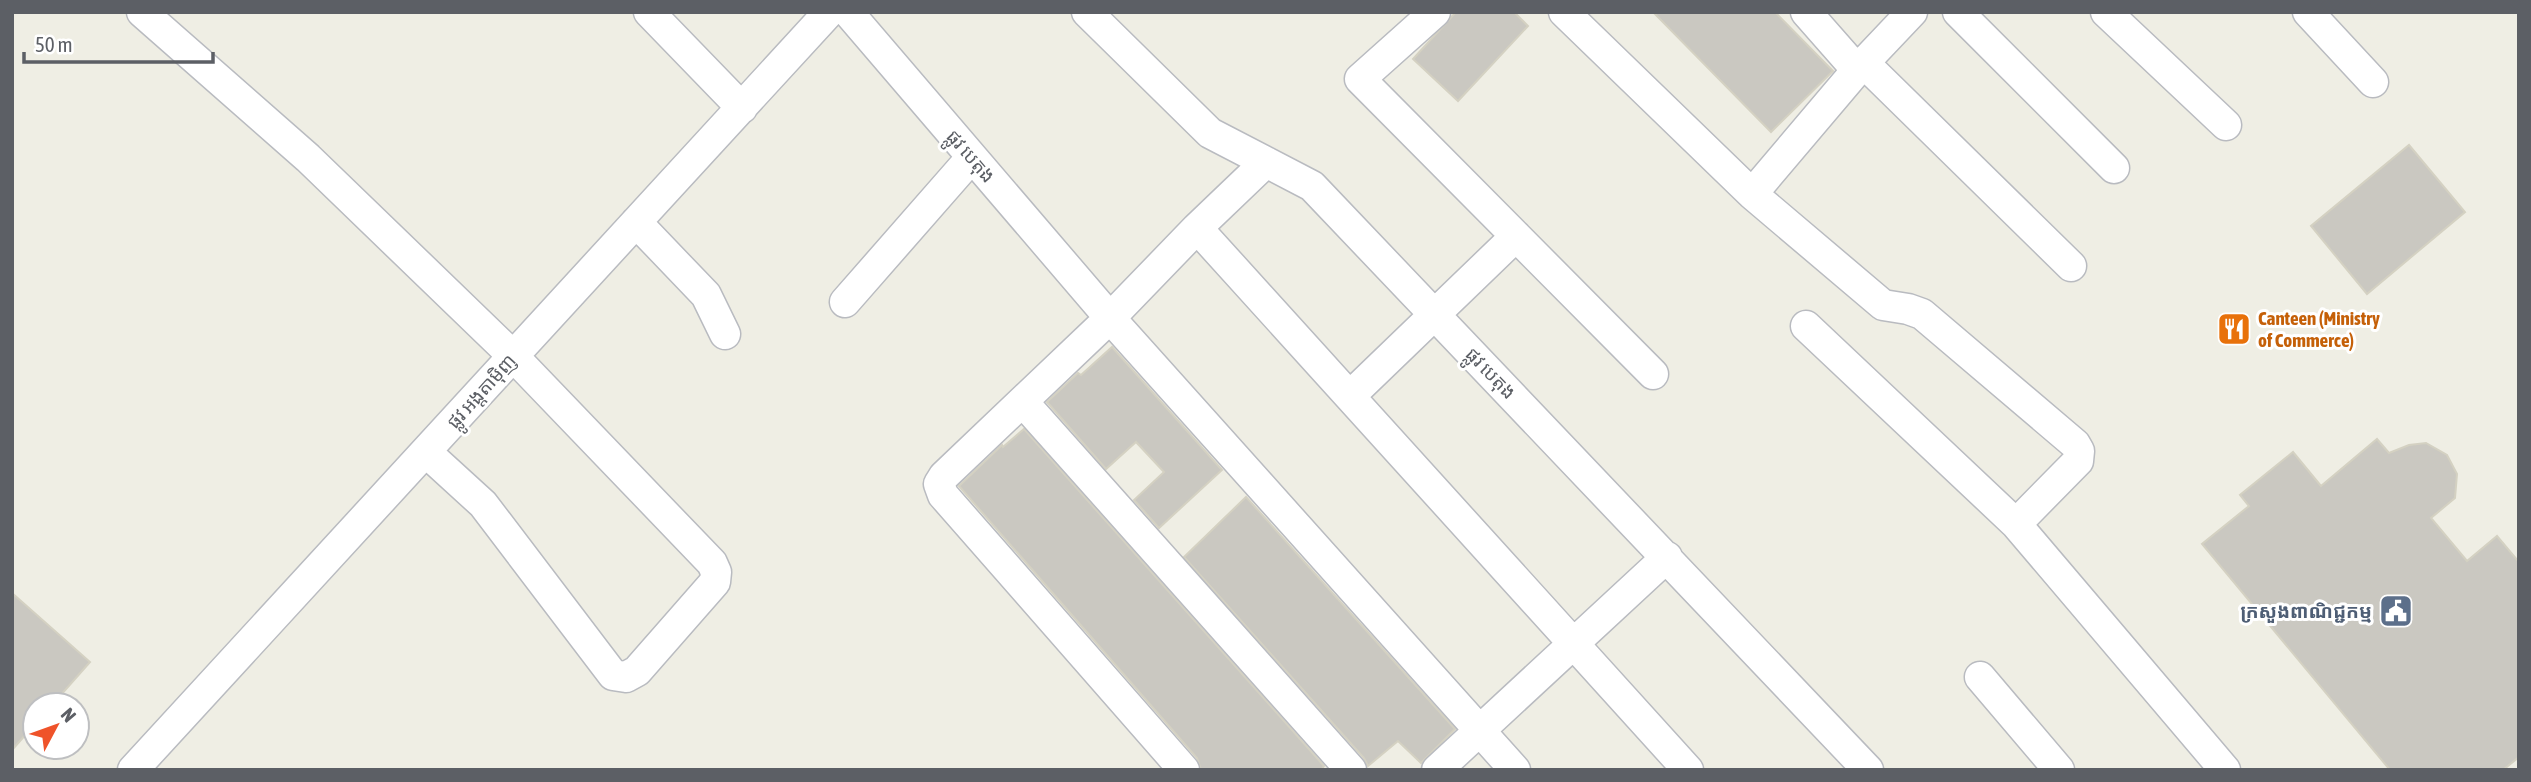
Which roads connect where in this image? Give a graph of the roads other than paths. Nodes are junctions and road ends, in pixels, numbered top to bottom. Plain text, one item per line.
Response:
1 (142, 12) edge
2 (649, 12) edge
3 (829, 12) edge
4 (848, 12) edge
5 (1087, 12) edge
6 (1435, 12) edge
7 (1564, 12) edge
8 (1806, 12) edge
9 (1912, 12) edge
10 (1958, 12) edge
11 (2106, 12) edge
12 (2308, 12) edge
13 (1860, 67) junction
14 (2373, 82) dead end
15 (742, 108) junction
16 (2226, 125) dead end
17 (972, 157) junction
18 (1266, 162) junction
19 (2114, 168) dead end
20 (1752, 194) junction
21 (636, 222) junction
22 (1197, 228) junction
23 (1516, 236) junction
24 (2071, 266) dead end
25 (845, 302) dead end
26 (1434, 313) junction
27 (1110, 318) junction
28 (1807, 326) dead end
29 (725, 334) dead end
30 (513, 356) junction
31 (1653, 374) dead end
32 (1350, 396) junction
33 (1023, 402) junction
34 (426, 452) junction
35 (2016, 524) junction
36 (1667, 557) junction
37 (1574, 644) junction
38 (1980, 677) dead end
39 (1480, 730) junction
40 (133, 770) edge
41 (1184, 770) edge
42 (1351, 770) edge
43 (1437, 770) edge
44 (1515, 770) edge
45 (1688, 770) edge
46 (1868, 770) edge
47 (2059, 770) edge
48 (2225, 770) edge

1 - 30 street
2 - 15 street
3 - 15 street, ផ្លូវ អង្តតាម៉ិញ
4 - 17 street, ផ្លូវ បេតុង
5 - 18 street, ផ្លូវ បេតុង
6 - 23 street
7 - 20 street
8 - 13 street
9 - 13 street
10 - 19 street
11 - 16 street
12 - 14 street
13 - 20 street
13 - 24 street
15 - 21 street, ផ្លូវ អង្តតាម៉ិញ
17 - 25 street
17 - 27 street, ផ្លូវ បេតុង
18 - 22 street
18 - 26 street, ផ្លូវ បេតុង
20 - 35 street
21 - 29 street
21 - 30 street, ផ្លូវ អង្តតាម៉ិញ
22 - 27 street
22 - 32 street
23 - 26 street
23 - 31 street
26 - 32 street
26 - 36 street, ផ្លូវ បេតុង
27 - 33 street
27 - 39 street, ផ្លូវ បេតុង
28 - 35 street
30 - 34 street, ផ្លូវ អង្តតាម៉ិញ
30 - 34 street
32 - 37 street
33 - 41 street
33 - 42 street
34 - 40 street, ផ្លូវ អង្តតាម៉ិញ
35 - 48 street
36 - 37 street
36 - 46 street, ផ្លូវ បេតុង
37 - 39 street
37 - 45 street
38 - 47 street
39 - 43 street
39 - 44 street, ផ្លូវ បេតុង

